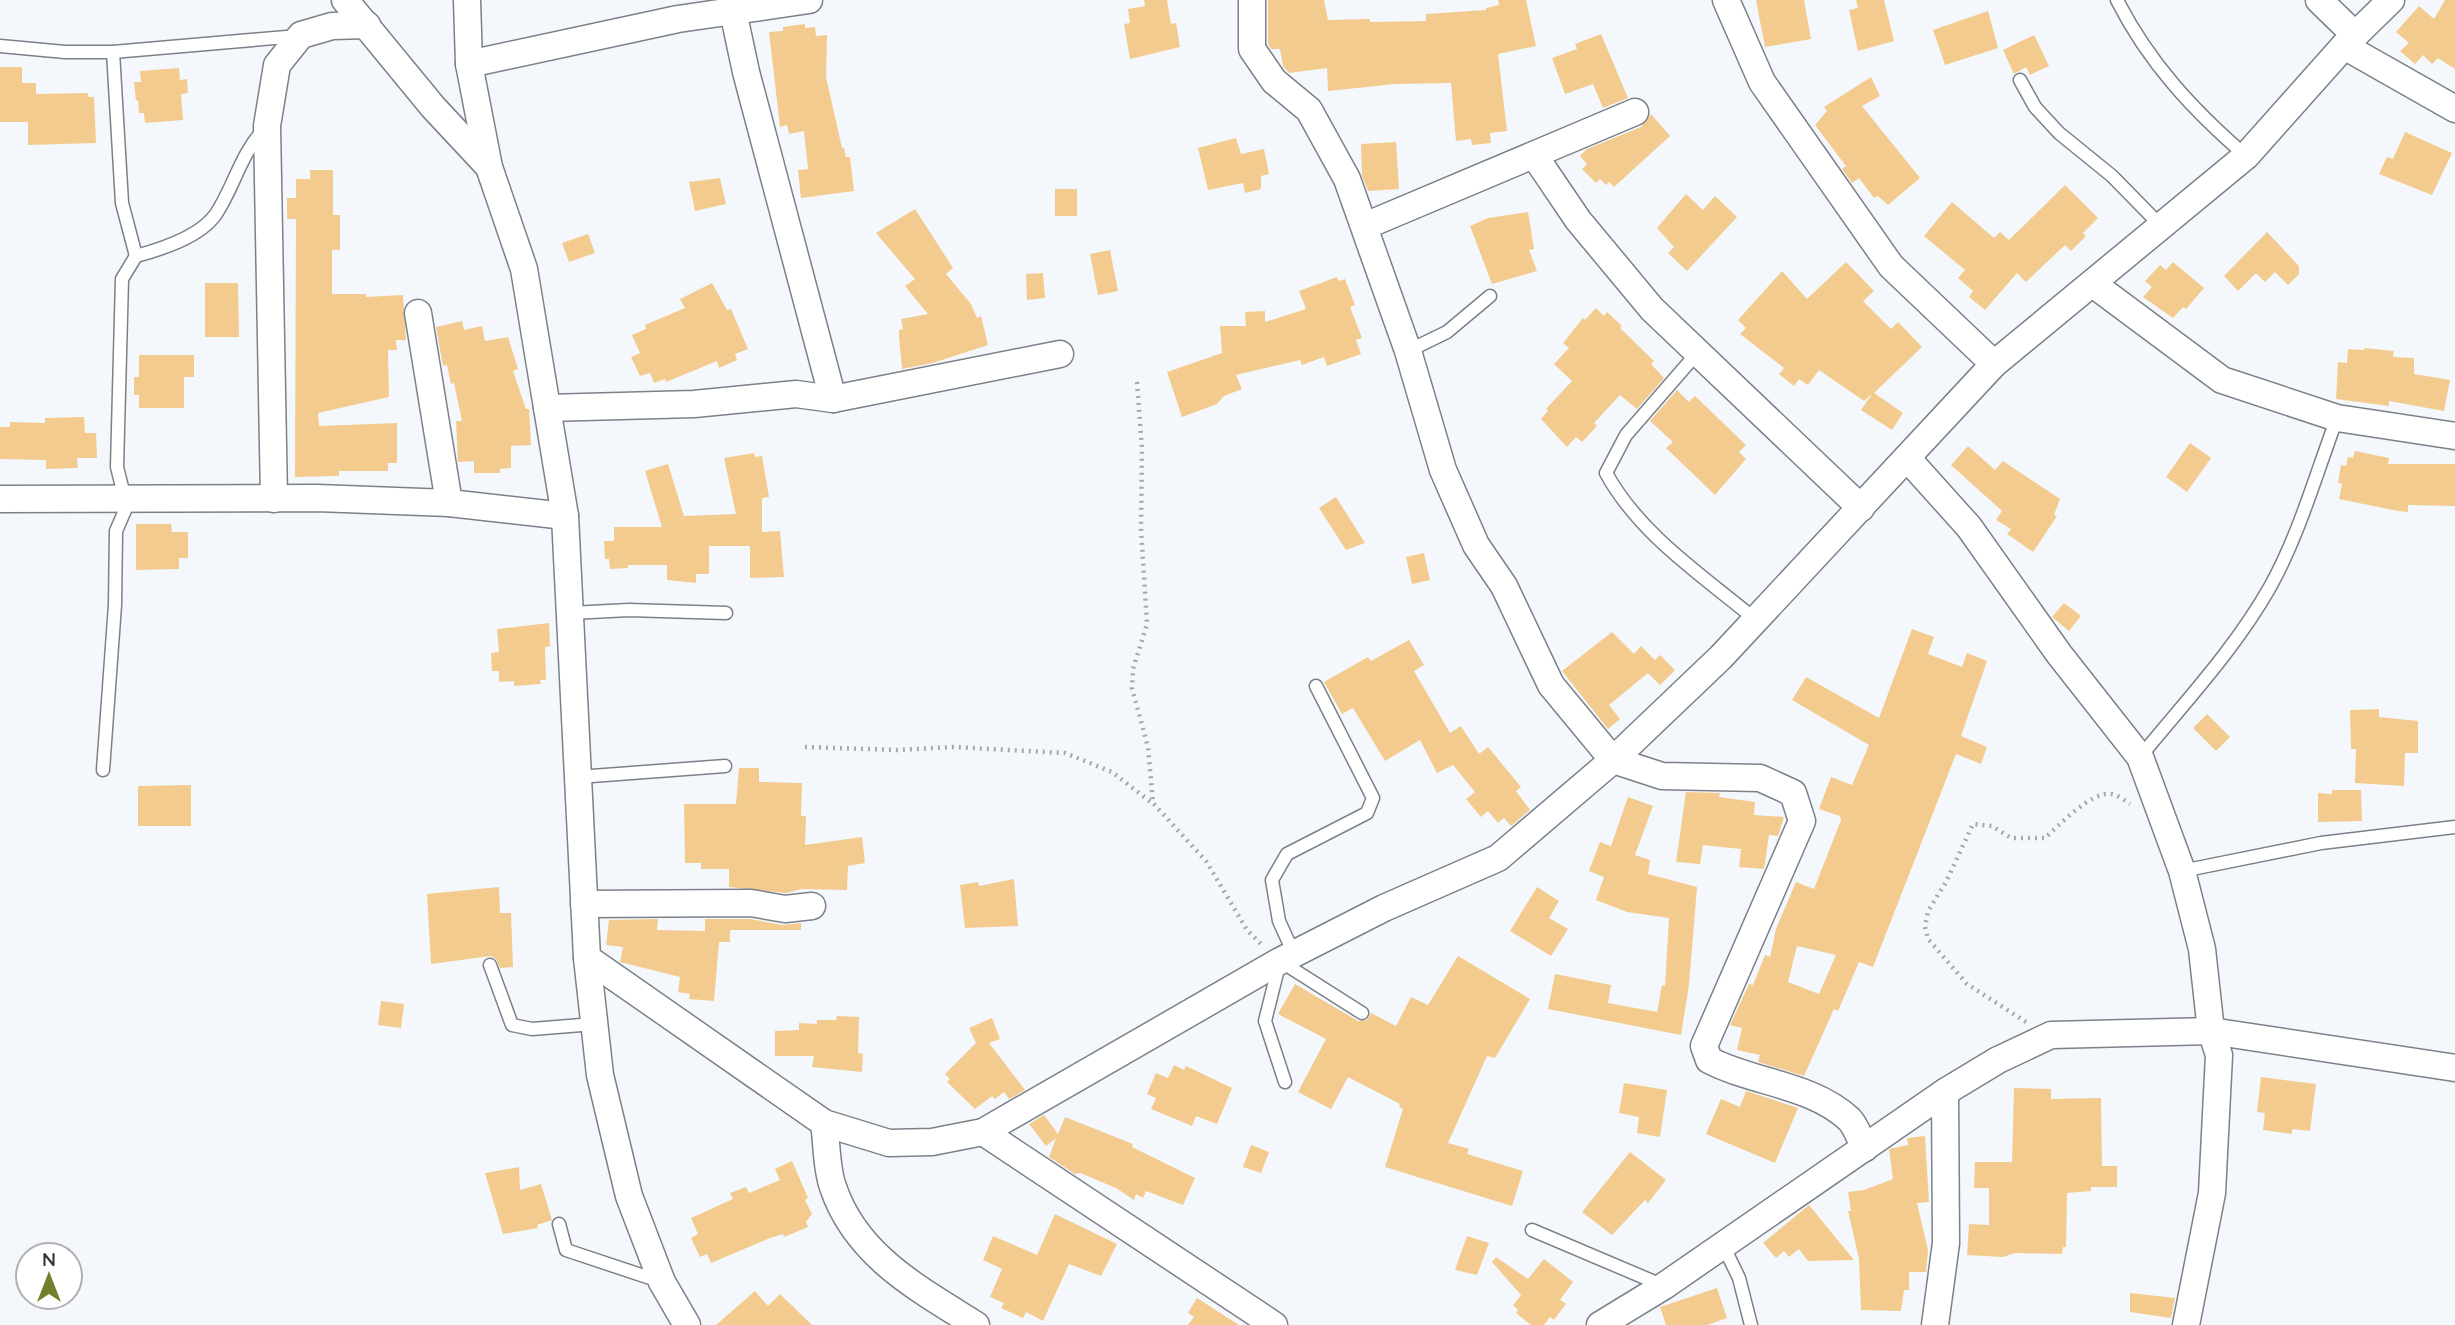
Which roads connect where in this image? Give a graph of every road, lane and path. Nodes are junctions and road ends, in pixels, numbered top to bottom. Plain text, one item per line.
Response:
1 (345, 0) edge
2 (467, 0) edge
3 (809, 0) edge
4 (1252, 0) edge
5 (1726, 0) edge
6 (2118, 0) edge
7 (2319, 0) edge
8 (2391, 0) edge
9 (678, 10) edge
10 (733, 11) junction
11 (367, 25) junction
12 (302, 36) junction
13 (2350, 41) junction
14 (0, 46) edge
15 (113, 52) junction
16 (469, 64) junction
17 (2020, 80) dead end
18 (2455, 109) edge
19 (1635, 111) dead end
20 (267, 126) junction
21 (1534, 155) junction
22 (2246, 156) junction
23 (489, 167) junction
24 (1365, 226) junction
25 (2163, 228) junction
26 (136, 256) junction
27 (2093, 284) junction
28 (1490, 296) dead end
29 (418, 313) dead end
30 (1408, 351) junction
31 (1698, 352) junction
32 (1060, 354) dead end
33 (1994, 364) junction
34 (1137, 382) dead end
35 (833, 399) junction
36 (547, 408) junction
37 (2337, 418) junction
38 (2455, 436) edge
39 (1907, 458) junction
40 (0, 499) edge
41 (274, 499) junction
42 (129, 500) junction
43 (449, 503) junction
44 (1861, 508) junction
45 (565, 516) junction
46 (726, 613) dead end
47 (571, 614) junction
48 (1756, 620) junction
49 (1316, 686) dead end
50 (805, 747) dead end
51 (2140, 757) junction
52 (1613, 760) junction
53 (725, 765) dead end
54 (103, 770) dead end
55 (578, 777) junction
56 (1153, 803) junction
57 (2161, 814) junction
58 (2455, 827) edge
59 (2182, 871) junction
60 (584, 904) junction
61 (811, 906) dead end
62 (1287, 957) junction
63 (587, 958) junction
64 (490, 965) dead end
65 (1362, 1013) dead end
66 (594, 1024) junction
67 (2211, 1031) junction
68 (2051, 1035) junction
69 (2455, 1068) edge
70 (1285, 1082) dead end
71 (1945, 1092) junction
72 (824, 1123) junction
73 (983, 1132) junction
74 (1865, 1148) junction
75 (559, 1224) dead end
76 (1532, 1230) dead end
77 (1723, 1245) junction
78 (663, 1282) junction
79 (1664, 1286) junction
80 (687, 1325) edge
81 (976, 1325) edge
82 (1274, 1325) edge
83 (1600, 1325) edge
84 (1751, 1325) edge
85 (1935, 1325) edge
86 (2186, 1325) edge

1 - 11 street
2 - 16 street
3 - 10 street
4 - 24 street
5 - 33 street
6 - 22 lane
7 - 13 street
8 - 13 street
9 - 10 street
9 - 16 street
10 - 35 street
11 - 12 street
11 - 23 street
12 - 15 lane
12 - 20 street
13 - 18 street
13 - 22 street
14 - 15 lane
15 - 26 lane
16 - 23 street
17 - 25 lane
19 - 21 street
20 - 26 lane
20 - 41 street
21 - 24 street
21 - 31 street
22 - 25 street
23 - 36 street
24 - 30 street
25 - 27 street
26 - 42 lane
27 - 33 street
27 - 37 street
28 - 30 lane
29 - 43 street
30 - 52 street
31 - 44 street
31 - 48 lane
32 - 35 street
33 - 39 street
34 - 56 path
35 - 36 street
36 - 45 street
37 - 38 street
37 - 51 lane
39 - 44 street
39 - 51 street
40 - 42 street
41 - 42 street
41 - 43 street
42 - 54 lane
43 - 45 street
44 - 48 street
45 - 47 street
46 - 47 lane
47 - 55 street
48 - 52 street
49 - 62 lane
50 - 56 path
51 - 57 street
52 - 62 street
52 - 74 street
53 - 55 lane
55 - 60 street
56 - 62 path
57 - 59 street
57 - 68 path
58 - 59 lane
59 - 67 street
60 - 61 street
60 - 63 street
62 - 65 lane
62 - 70 lane
62 - 73 street
63 - 66 street
63 - 72 street
64 - 66 lane
66 - 78 street
67 - 68 street
67 - 69 street
67 - 86 street
68 - 71 street
71 - 74 street
71 - 85 street
72 - 73 street
72 - 81 street
73 - 82 street
74 - 77 street
75 - 78 lane
76 - 79 lane
77 - 79 street
77 - 84 lane
78 - 80 street
79 - 83 street

